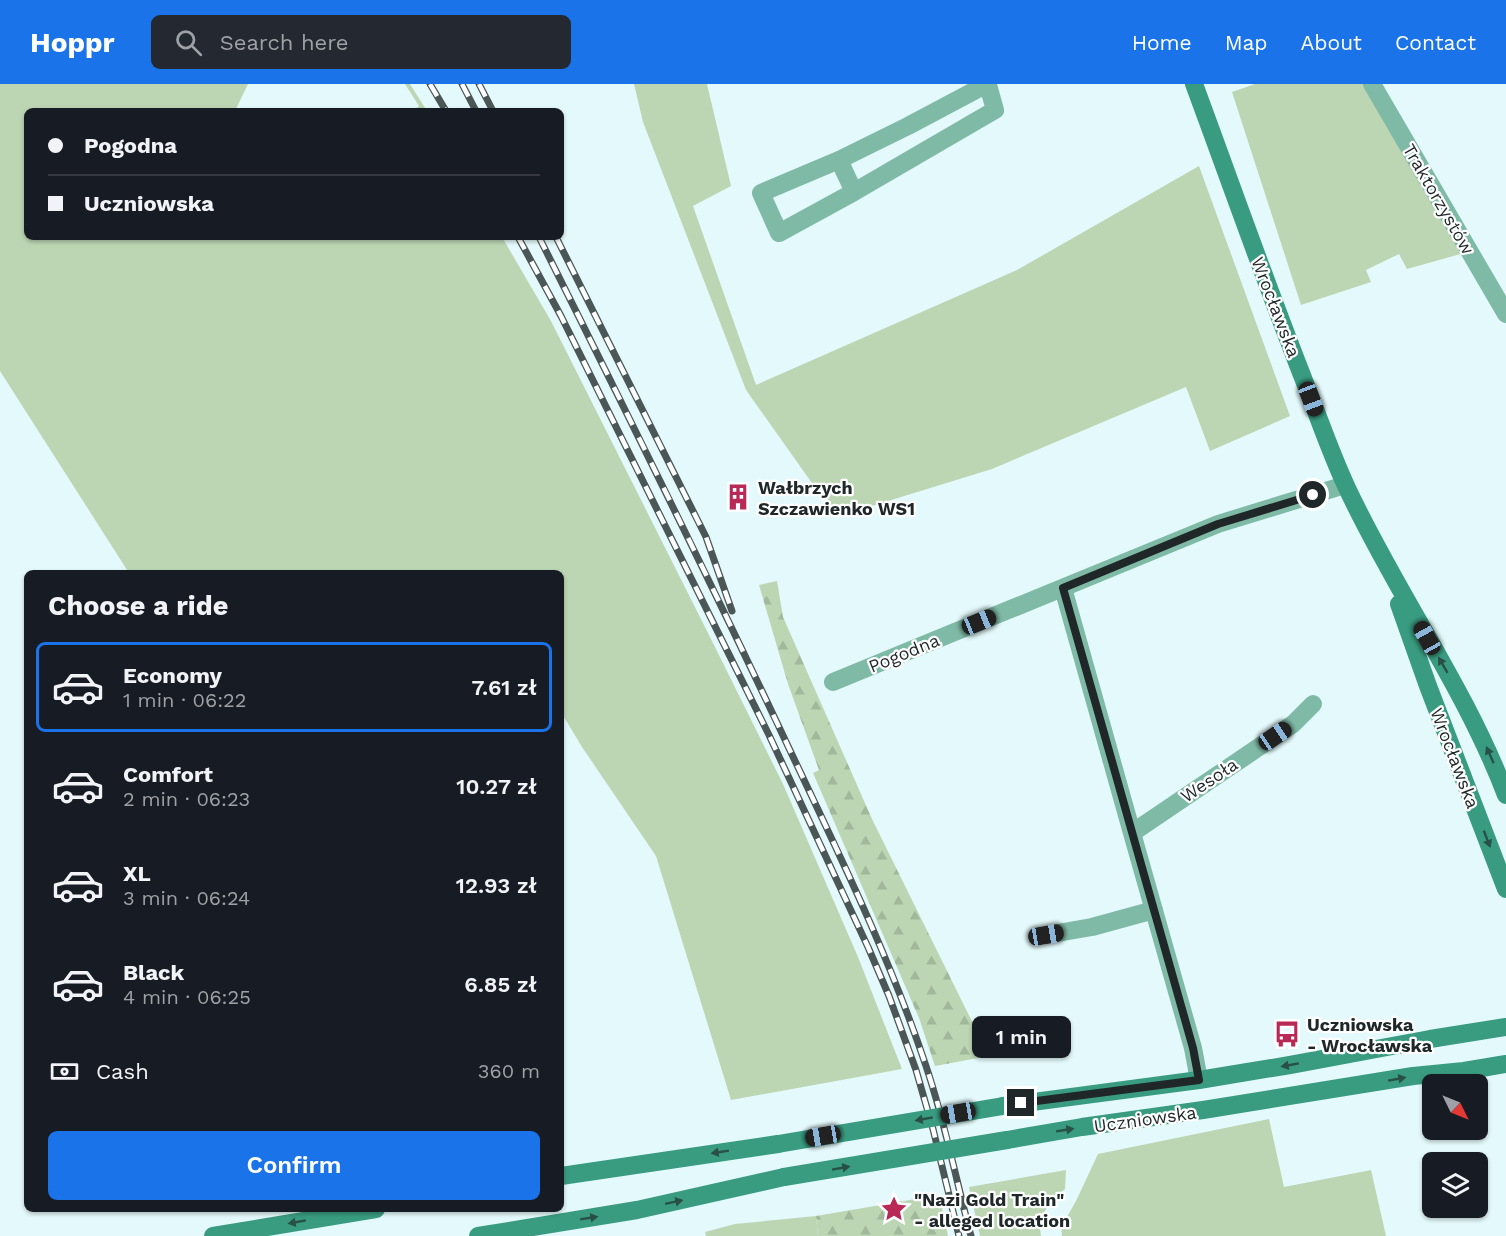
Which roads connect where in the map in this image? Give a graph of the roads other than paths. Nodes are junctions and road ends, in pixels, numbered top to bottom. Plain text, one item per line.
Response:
1 (1194, 84) edge
2 (1372, 84) edge
3 (987, 85) edge
4 (908, 126) junction
5 (922, 153) junction
6 (839, 160) junction
7 (854, 192) junction
8 (1506, 314) edge
9 (1345, 485) junction
10 (1382, 559) junction
11 (1063, 588) junction
12 (833, 682) dead end
13 (1313, 704) dead end
14 (1506, 795) edge
15 (1132, 833) junction
16 (1506, 889) edge
17 (1154, 910) junction
18 (1046, 935) dead end
19 (1506, 1014) edge
20 (1499, 1028) edge
21 (1506, 1064) edge
22 (1464, 1071) junction
23 (1506, 1076) edge
24 (1199, 1080) junction
25 (564, 1176) edge
26 (357, 1212) edge
27 (552, 1212) edge
28 (540, 1226) junction
29 (213, 1236) edge
30 (478, 1236) edge

1 - 9 main road, Wrocławska
2 - 8 street, Traktorzystów
3 - 4 street
3 - 5 street
4 - 5 street
4 - 6 street
5 - 7 street
6 - 7 street
6 - 7 street
9 - 10 main road, Wrocławska
9 - 11 street, Pogodna
14 -> 10 main road, Wrocławska
10 -> 16 main road, Wrocławska
11 - 12 street, Pogodna
11 - 15 street
13 - 15 street, Wesoła
15 - 17 street
17 - 18 street
17 - 24 street
19 - 20 main road
20 -> 24 main road, Uczniowska
21 - 22 main road, Uczniowska
22 - 23 main road
28 -> 22 main road, Uczniowska, bridge
24 -> 25 main road, Uczniowska, bridge
26 -> 29 main road
27 - 28 main road
28 - 30 main road, Uczniowska

